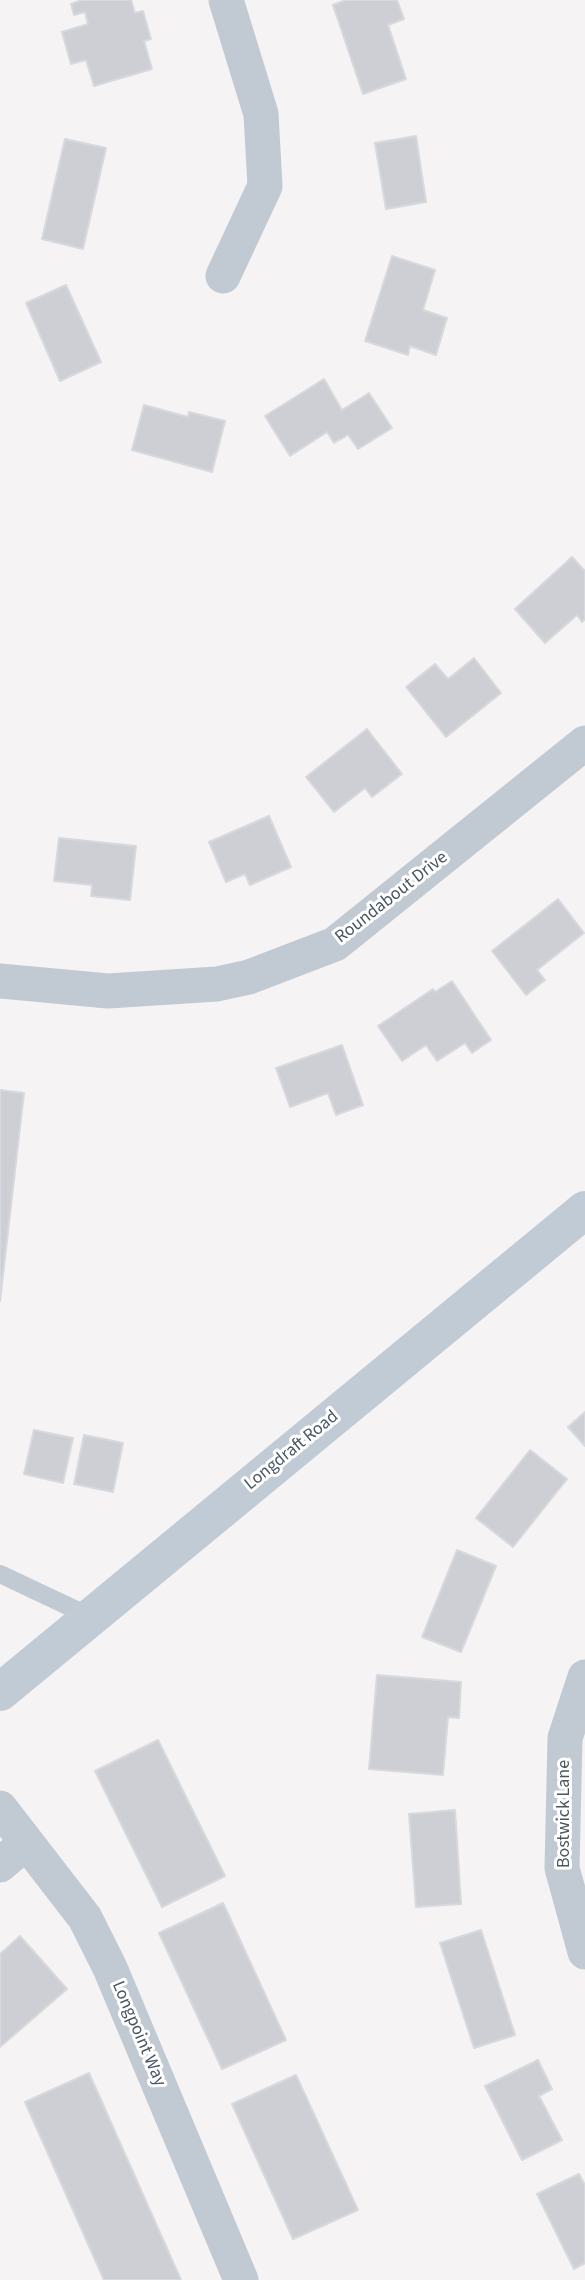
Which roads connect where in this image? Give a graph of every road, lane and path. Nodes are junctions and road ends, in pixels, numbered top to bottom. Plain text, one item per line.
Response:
1 (226, 0) edge
2 (223, 276) dead end
3 (585, 743) edge
4 (0, 981) edge
5 (585, 1210) edge
6 (0, 1574) edge
7 (91, 1617) junction
8 (585, 1677) edge
9 (0, 1692) edge
10 (0, 1808) edge
11 (13, 1854) edge
12 (585, 1952) edge
13 (241, 2280) edge

1 - 2 street
3 - 4 street, Roundabout Drive
5 - 7 street, Longdraft Road
6 - 7 lane
7 - 9 street, Longdraft Road
8 - 12 street, Bostwick Lane
10 - 11 street, Longpoint Way
11 - 13 street, Longpoint Way

